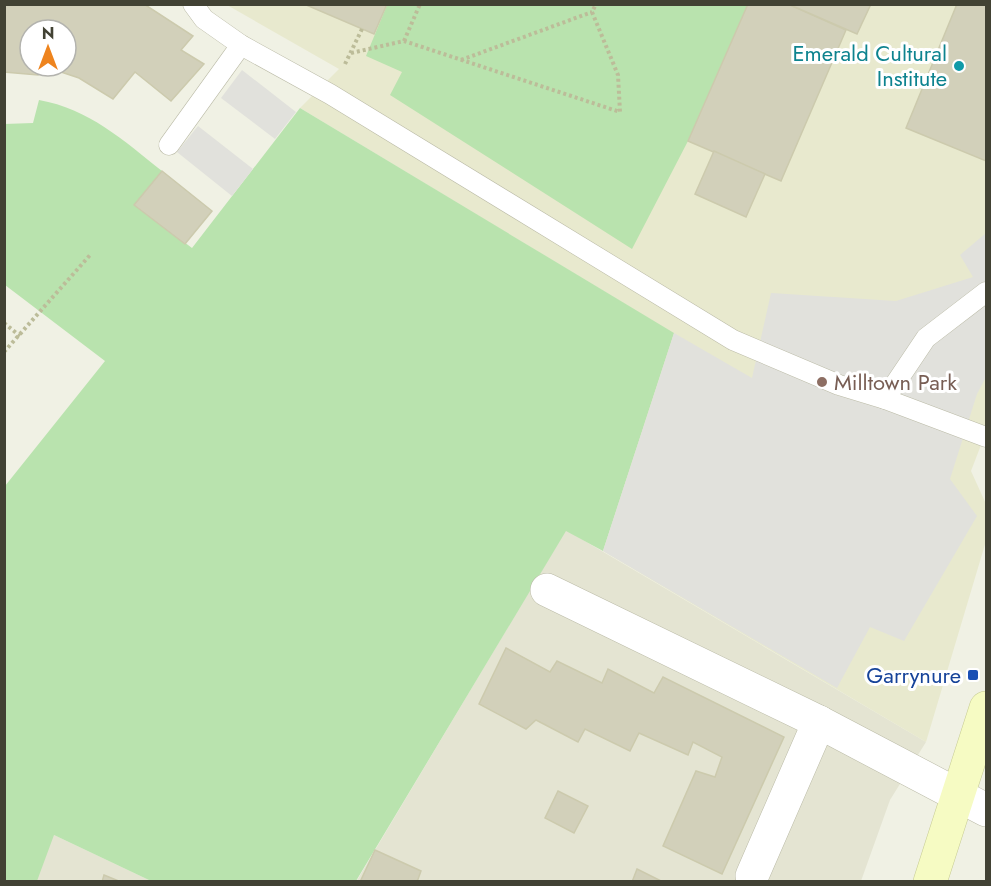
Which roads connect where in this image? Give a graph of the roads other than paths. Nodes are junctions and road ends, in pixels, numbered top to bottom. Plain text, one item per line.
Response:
1 (193, 4) edge
2 (241, 45) junction
3 (169, 145) dead end
4 (987, 292) edge
5 (885, 399) junction
6 (987, 437) edge
7 (547, 590) dead end
8 (987, 708) edge
9 (819, 722) junction
10 (957, 796) junction
11 (987, 810) edge
12 (752, 876) dead end
13 (930, 882) edge

1 - 2 lane
2 - 3 lane
2 - 5 lane
4 - 5 lane
5 - 6 lane
7 - 9 street
8 - 10 main road
9 - 10 street
9 - 12 street
10 - 11 street
10 - 13 main road

